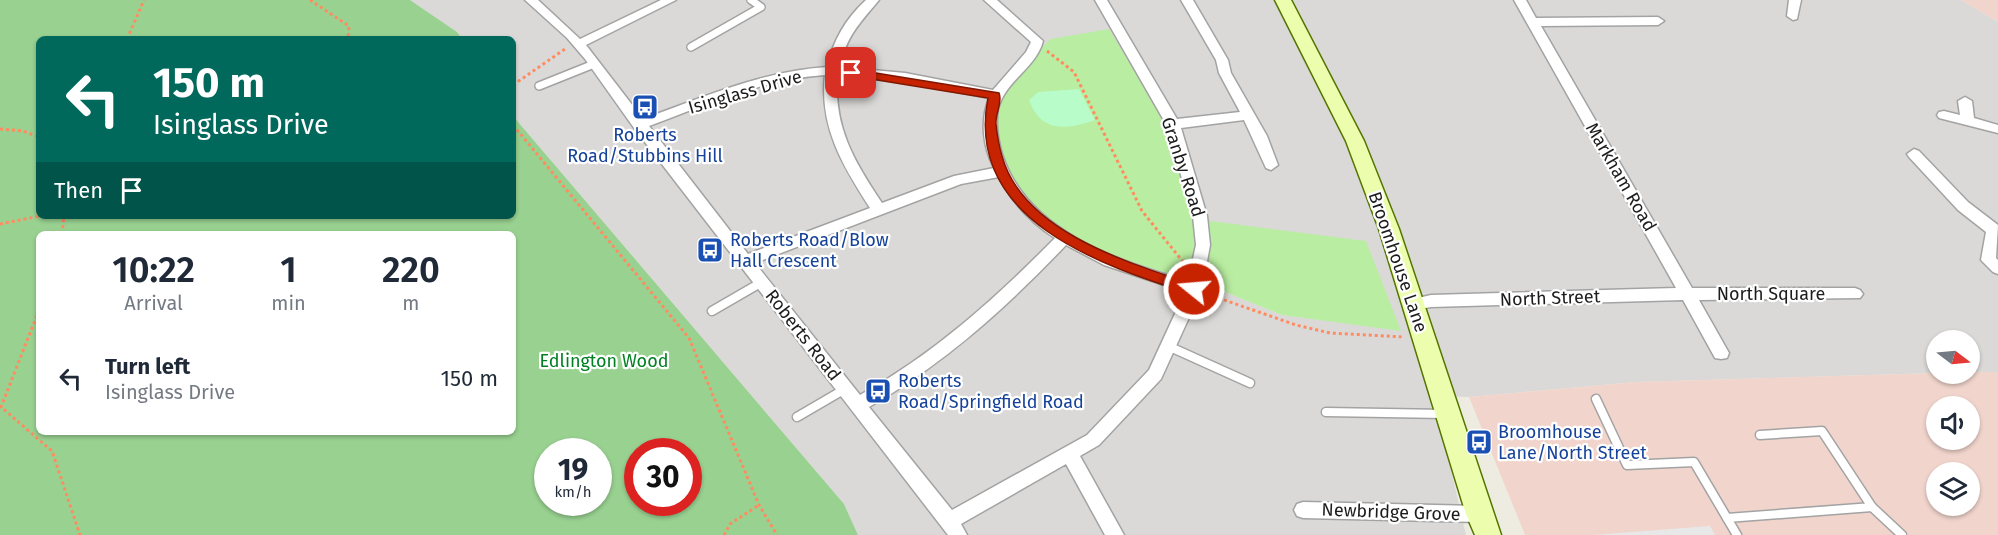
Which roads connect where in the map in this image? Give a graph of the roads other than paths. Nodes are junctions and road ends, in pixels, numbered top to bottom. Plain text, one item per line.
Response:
1 (531, 0) edge
2 (670, 0) edge
3 (751, 0) edge
4 (990, 0) edge
5 (1101, 0) edge
6 (1187, 0) edge
7 (1283, 0) edge
8 (1520, 0) edge
9 (1795, 0) edge
10 (868, 1) edge
11 (1793, 16) dead end
12 (1658, 21) dead end
13 (1533, 22) junction
14 (578, 43) junction
15 (692, 47) dead end
16 (594, 64) junction
17 (832, 72) junction
18 (539, 86) dead end
19 (995, 95) junction
20 (1965, 101) dead end
21 (1249, 115) junction
22 (1944, 115) dead end
23 (1968, 121) junction
24 (1173, 124) junction
25 (639, 126) junction
26 (1998, 129) edge
27 (1914, 154) dead end
28 (1271, 165) dead end
29 (1002, 172) junction
30 (878, 209) junction
31 (1996, 230) edge
32 (1065, 237) junction
33 (747, 260) junction
34 (1998, 268) edge
35 (762, 282) junction
36 (1194, 289) junction
37 (1688, 294) junction
38 (1855, 294) dead end
39 (1414, 304) junction
40 (712, 311) dead end
41 (1168, 346) junction
42 (1721, 353) dead end
43 (1250, 382) dead end
44 (845, 389) junction
45 (1596, 399) dead end
46 (858, 405) junction
47 (1326, 412) dead end
48 (1447, 414) junction
49 (797, 417) dead end
50 (1760, 435) dead end
51 (1070, 453) junction
52 (1872, 507) junction
53 (1303, 510) dead end
54 (1479, 514) junction
55 (1727, 518) junction
56 (950, 521) junction
57 (958, 535) edge
58 (1115, 535) edge
59 (1488, 535) edge
60 (1737, 535) edge
61 (1902, 535) edge

1 - 14 street, Roberts Road
2 - 14 street
3 - 15 lane
4 - 19 street
5 - 24 street, Granby Road
6 - 21 street
7 - 39 street, Broomhouse Lane
8 - 13 street, Markham Road
9 - 11 street
10 - 17 street
12 - 13 street
13 - 37 street, Markham Road
14 - 16 street, Roberts Road
16 - 18 lane
16 - 25 street, Roberts Road
17 - 19 street, Isinglass Drive
17 - 25 street, Isinglass Drive
17 - 30 street
19 - 29 street
20 - 23 street
21 - 24 street
21 - 28 street
22 - 23 street
23 - 26 street
24 - 36 street, Granby Road
25 - 33 street, Roberts Road
27 - 31 street
29 - 30 street
29 - 32 street
30 - 33 street
31 - 34 street
32 - 36 street
32 - 46 street
33 - 35 street, Roberts Road
35 - 40 lane
35 - 44 street, Roberts Road
36 - 41 street, Granby Road
37 - 38 street, North Square
37 - 39 street, North Street
37 - 42 street, Markham Road
39 - 48 street, Broomhouse Lane
41 - 43 lane
41 - 51 street, Granby Road
44 - 46 street, Roberts Road
44 - 49 lane
45 - 55 lane
46 - 56 street, Roberts Road
47 - 48 lane
48 - 54 street, Broomhouse Lane
50 - 52 lane
51 - 56 street, Granby Road
51 - 58 street
52 - 55 lane
52 - 61 lane
53 - 54 street, Newbridge Grove
54 - 59 street, Broomhouse Lane
55 - 60 lane
56 - 57 street, Roberts Road

